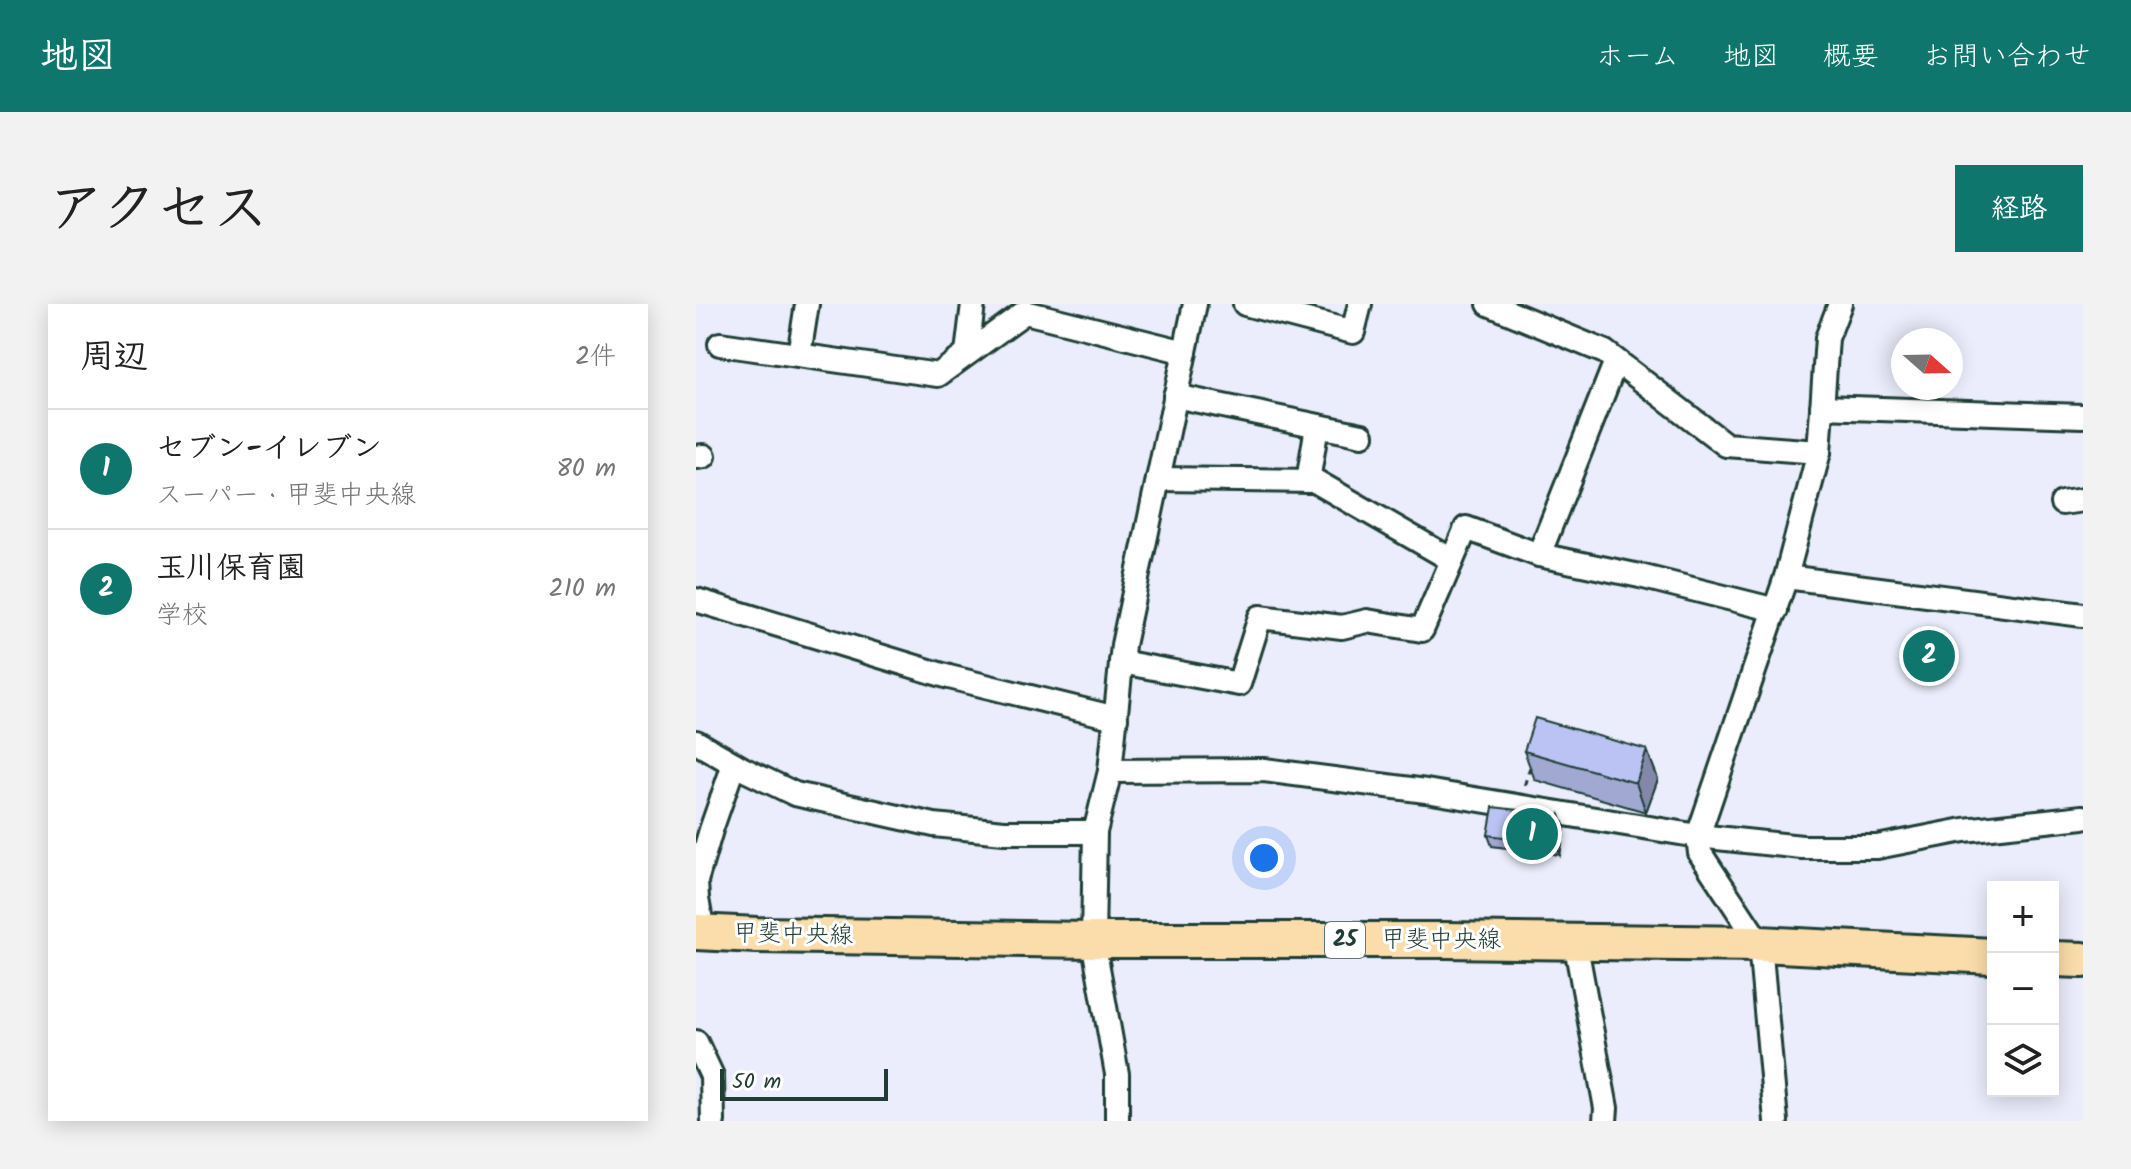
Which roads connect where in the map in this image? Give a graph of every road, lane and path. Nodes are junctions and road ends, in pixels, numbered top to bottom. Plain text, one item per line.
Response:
1 (807, 304) edge
2 (973, 304) edge
3 (1195, 304) edge
4 (1245, 304) edge
5 (1360, 304) edge
6 (1489, 304) edge
7 (1840, 304) edge
8 (720, 344) dead end
9 (1185, 352) junction
10 (967, 353) junction
11 (799, 355) junction
12 (1616, 361) junction
13 (1175, 396) junction
14 (1822, 407) junction
15 (2083, 416) edge
16 (1317, 426) junction
17 (1362, 435) dead end
18 (1819, 452) junction
19 (1158, 479) junction
20 (1308, 481) junction
21 (1539, 555) junction
22 (1452, 560) junction
23 (1786, 577) junction
24 (696, 600) edge
25 (1776, 610) junction
26 (2083, 615) edge
27 (1121, 662) junction
28 (1116, 718) junction
29 (696, 742) edge
30 (1532, 762) edge
31 (734, 764) junction
32 (1110, 771) junction
33 (1518, 806) junction
34 (2083, 817) edge
35 (1095, 832) junction
36 (1698, 836) junction
37 (700, 932) edge
38 (1093, 940) junction
39 (1575, 941) junction
40 (1760, 944) junction
41 (1987, 956) edge
42 (2059, 959) edge
43 (2083, 960) edge
44 (696, 1042) edge
45 (713, 1121) edge
46 (1117, 1121) edge
47 (1605, 1121) edge
48 (1776, 1121) edge

1 - 11 street
2 - 10 street
3 - 9 street
4 - 5 street
6 - 12 street
7 - 14 street
8 - 11 street
9 - 10 street
9 - 13 street
10 - 11 street
12 - 18 street
12 - 21 street
13 - 16 street
13 - 19 street
14 - 15 street
14 - 18 street
16 - 17 street
16 - 20 street
18 - 23 street
19 - 20 street
19 - 27 street
20 - 22 street
21 - 22 street
21 - 25 street
22 - 27 street
23 - 25 street
23 - 26 street
24 - 28 street
25 - 36 street
27 - 28 street
28 - 32 street
29 - 31 street
30 - 33 path
31 - 35 street
31 - 37 street
32 - 33 street
32 - 35 street
33 - 36 street
34 - 36 street
35 - 38 street
36 - 40 street
37 - 38 main road, 甲斐中央線 / 25
38 - 39 main road, 甲斐中央線 / 25
38 - 46 street
39 - 40 main road, 甲斐中央線 / 25
39 - 47 street
40 - 41 main road, 甲斐中央線 / 25
40 - 48 street
42 - 43 main road
44 - 45 street

